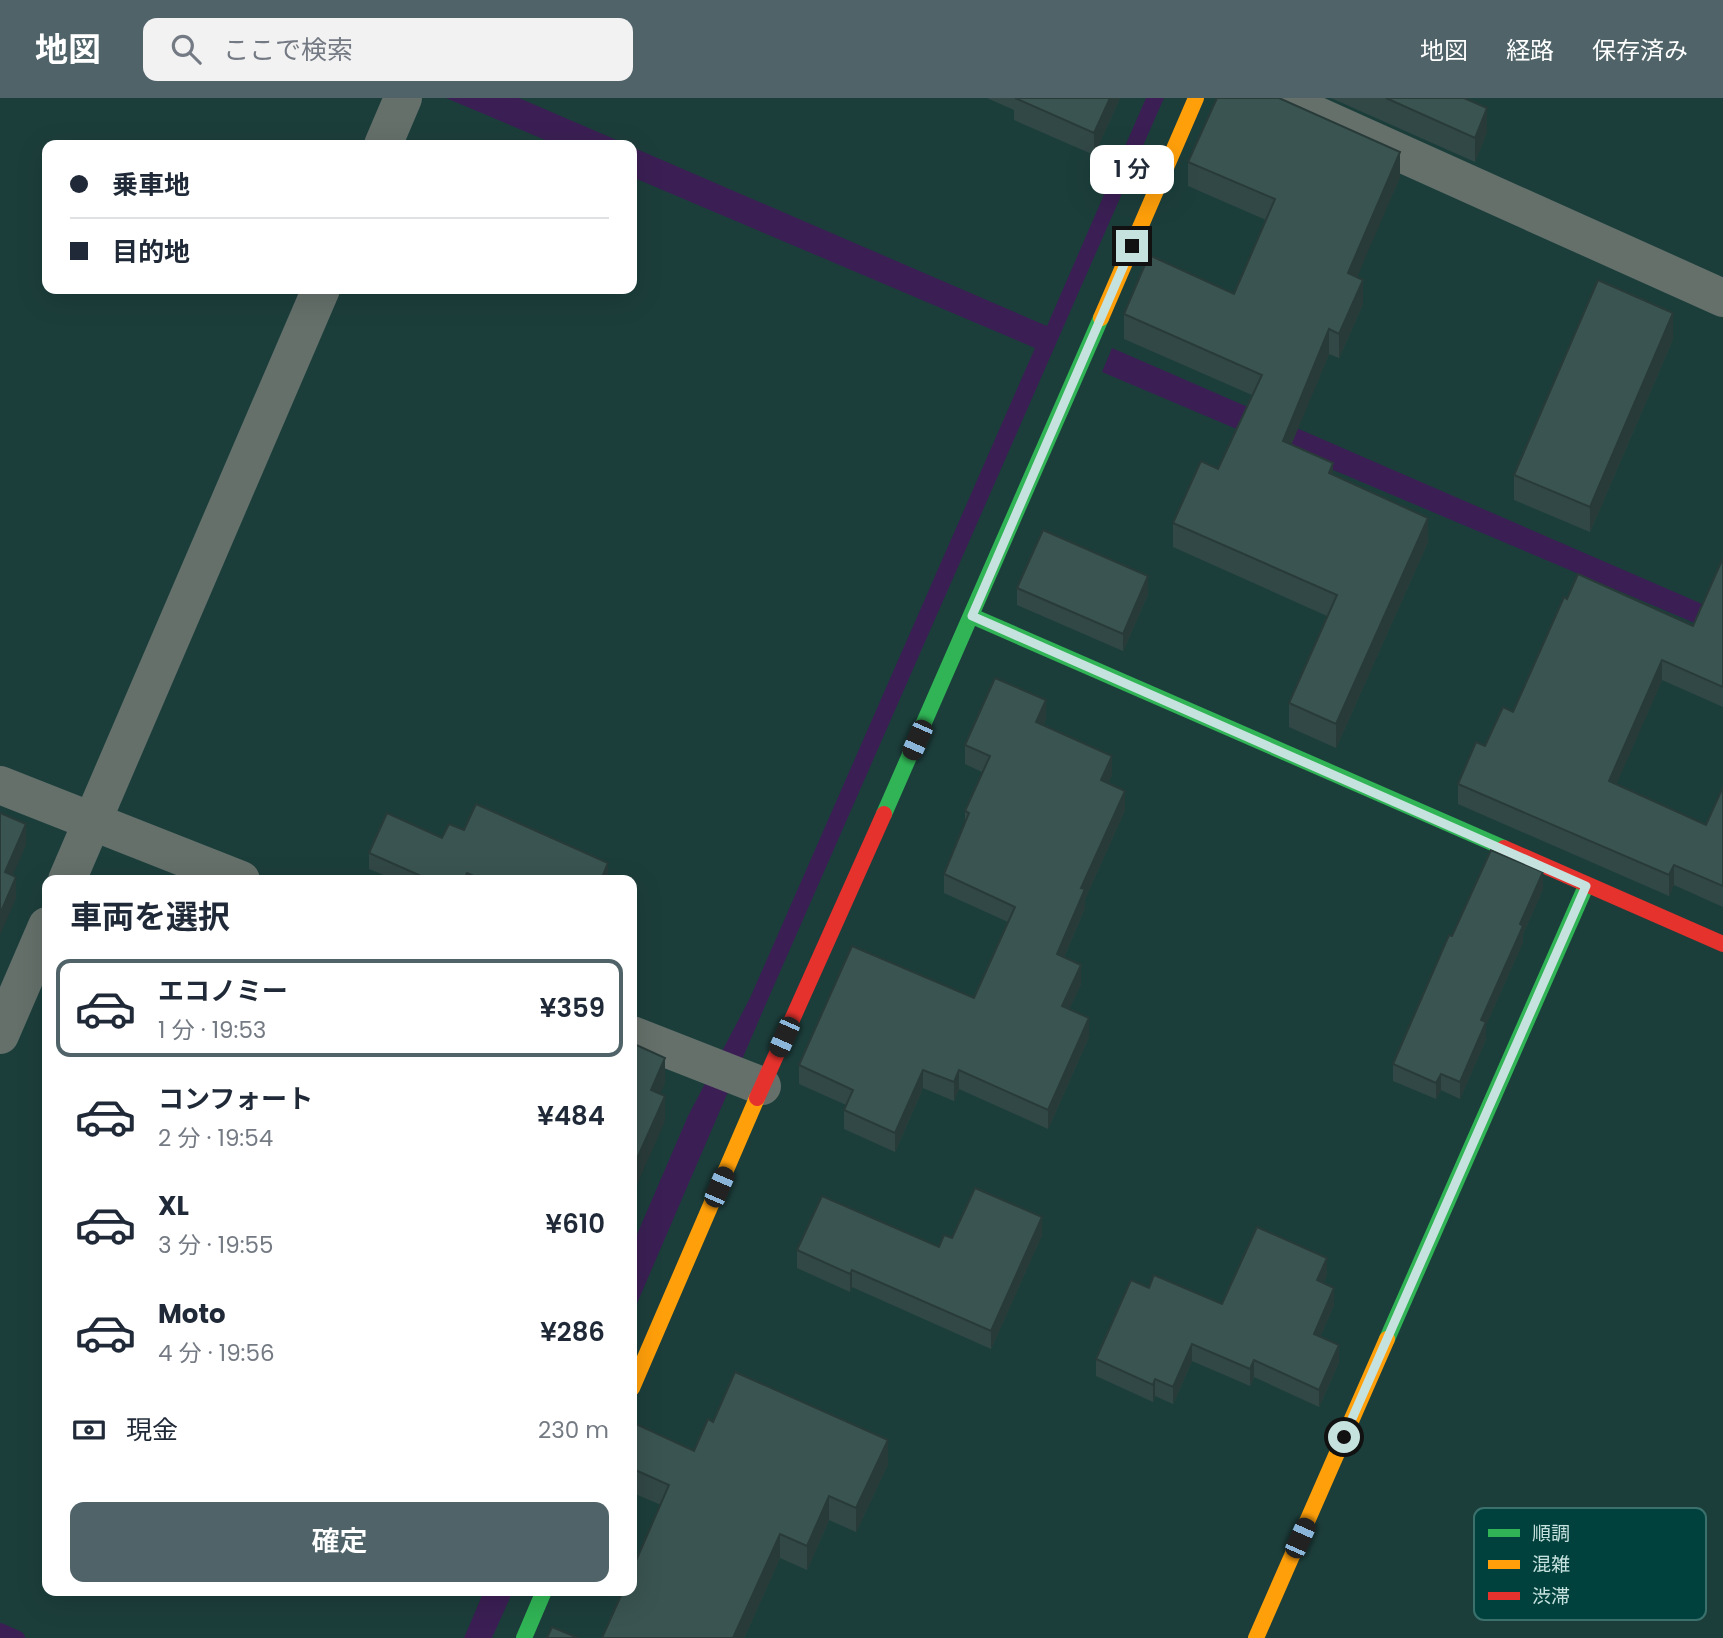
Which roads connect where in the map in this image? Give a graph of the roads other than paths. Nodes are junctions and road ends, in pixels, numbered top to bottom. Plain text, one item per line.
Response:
1 (404, 98) edge
2 (1196, 98) edge
3 (1278, 98) edge
4 (385, 140) edge
5 (319, 294) edge
6 (1723, 298) edge
7 (972, 616) junction
8 (0, 785) edge
9 (93, 821) junction
10 (69, 875) edge
11 (228, 875) edge
12 (1586, 886) junction
13 (42, 938) edge
14 (1723, 944) edge
15 (0, 1035) edge
16 (637, 1037) edge
17 (753, 1083) junction
18 (637, 1375) edge
19 (542, 1596) edge
20 (524, 1638) edge
21 (1256, 1638) edge

1 - 4 street
2 - 7 street
3 - 6 street
5 - 9 street
7 - 12 street
7 - 17 street
8 - 9 street
9 - 10 street
9 - 11 street
12 - 14 street
12 - 21 street
13 - 15 street
16 - 17 street
17 - 18 street
19 - 20 street

